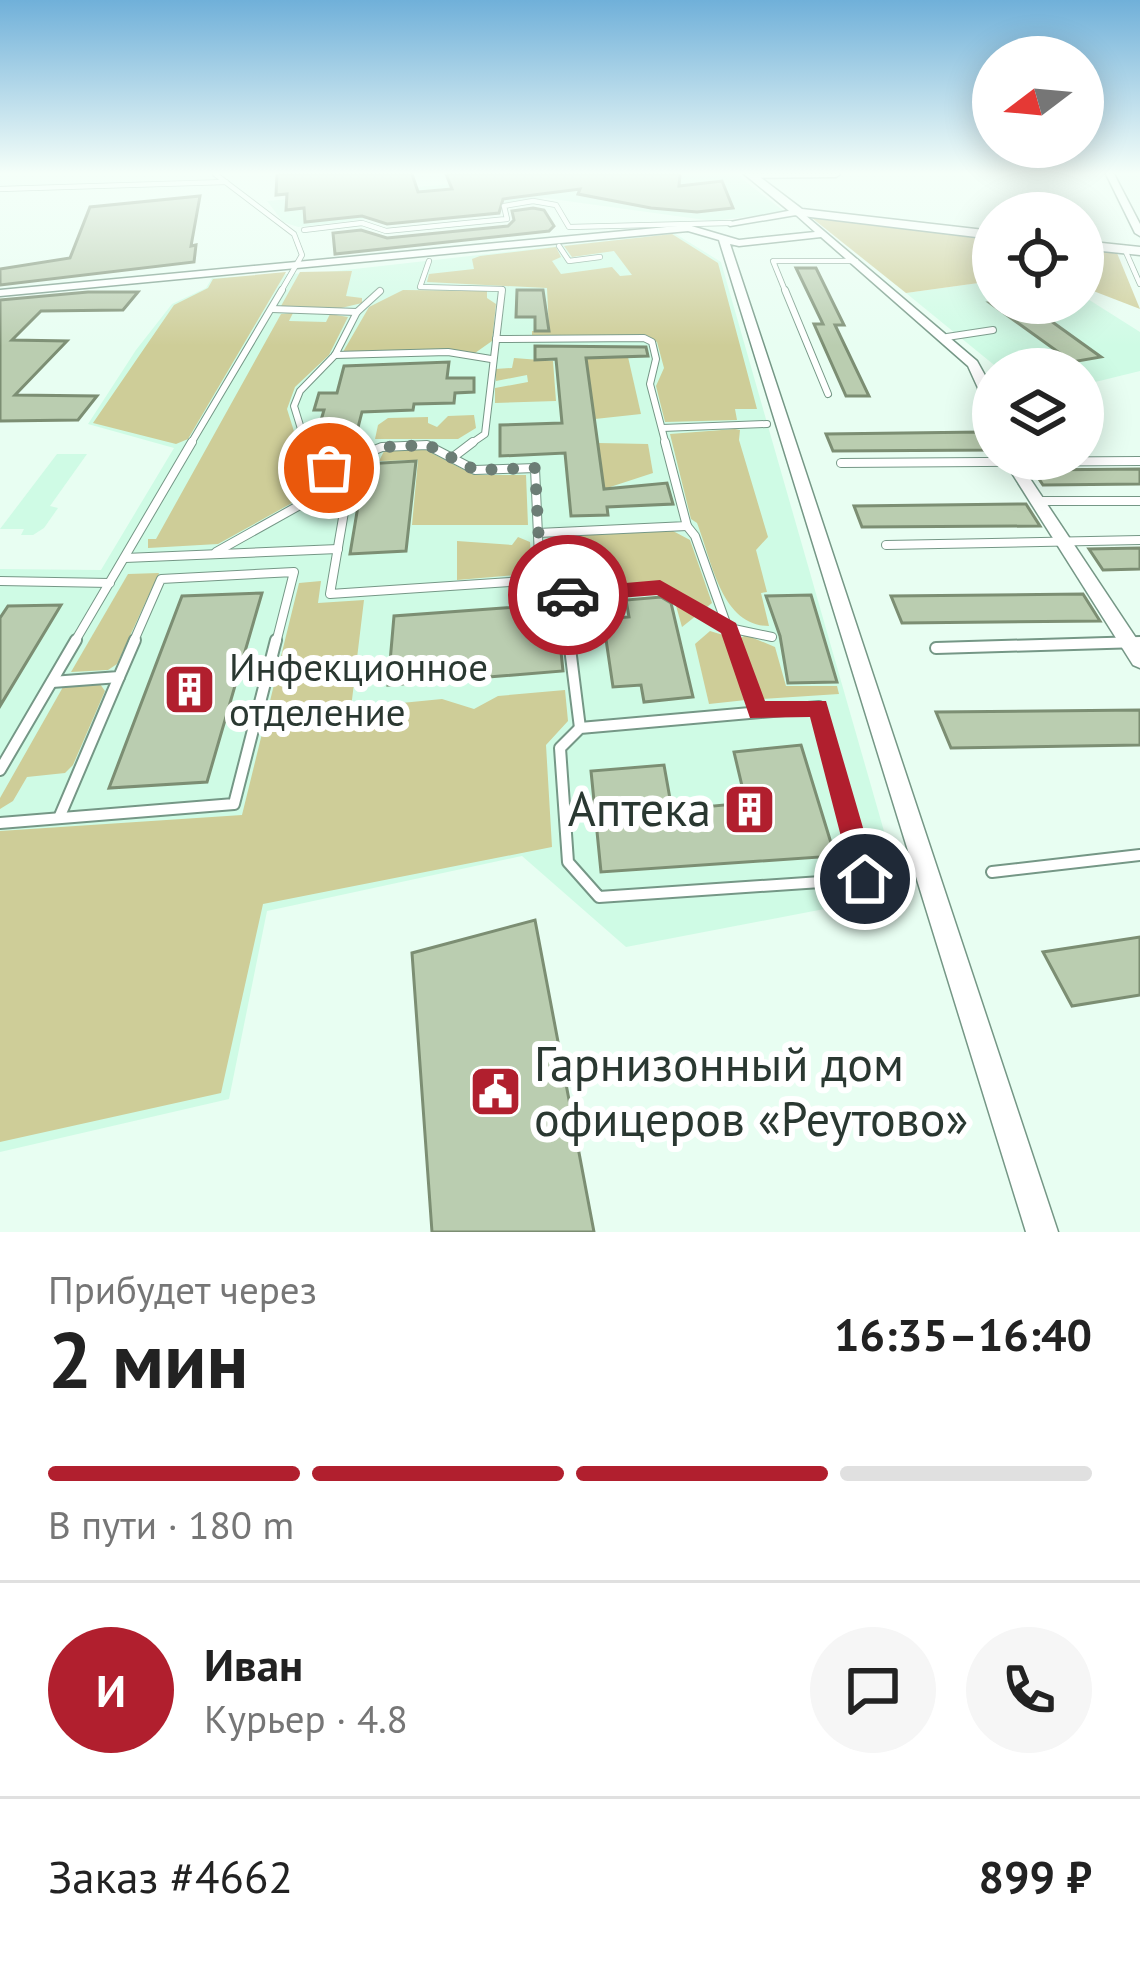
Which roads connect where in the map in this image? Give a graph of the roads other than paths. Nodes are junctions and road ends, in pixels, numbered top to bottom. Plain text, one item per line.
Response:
1 (290, 231) edge
2 (650, 231) edge
3 (726, 231) edge
4 (730, 231) edge
5 (821, 231) edge
6 (824, 234) junction
7 (559, 246) dead end
8 (1133, 250) edge
9 (600, 257) dead end
10 (429, 261) dead end
11 (856, 261) junction
12 (298, 264) junction
13 (1140, 284) edge
14 (380, 292) dead end
15 (0, 293) edge
16 (272, 309) junction
17 (357, 312) junction
18 (993, 330) dead end
19 (947, 337) junction
20 (496, 339) junction
21 (335, 356) junction
22 (491, 359) junction
23 (972, 367) edge
24 (828, 394) dead end
25 (767, 424) dead end
26 (662, 428) junction
27 (452, 458) junction
28 (972, 461) edge
29 (1104, 461) edge
30 (1140, 461) edge
31 (841, 463) dead end
32 (329, 468) junction
33 (350, 477) junction
34 (1024, 480) edge
35 (1038, 501) junction
36 (1140, 501) edge
37 (687, 526) junction
38 (538, 533) junction
39 (1140, 540) edge
40 (1064, 542) junction
41 (886, 545) dead end
42 (338, 549) junction
43 (212, 554) junction
44 (125, 558) junction
45 (541, 580) junction
46 (0, 581) edge
47 (110, 583) junction
48 (563, 596) junction
49 (729, 628) junction
50 (772, 637) dead end
51 (1134, 642) edge
52 (936, 648) dead end
53 (1140, 660) edge
54 (118, 676) junction
55 (52, 682) junction
56 (757, 711) junction
57 (580, 728) junction
58 (0, 770) edge
59 (59, 818) junction
60 (0, 823) edge
61 (1140, 855) edge
62 (992, 872) dead end
63 (1042, 1232) edge

1 - 12 lane
2 - 12 street
3 - 63 street
4 - 6 street
5 - 6 street
6 - 11 street
7 - 9 lane
8 - 13 lane
10 - 20 lane
11 - 19 street
11 - 24 lane
12 - 15 street
12 - 16 lane
14 - 17 lane
16 - 17 lane
16 - 44 lane
17 - 21 lane
18 - 19 lane
19 - 23 street
20 - 22 lane
20 - 26 lane
21 - 22 lane
21 - 32 lane
22 - 27 lane
25 - 26 lane
26 - 37 lane
27 - 32 lane
27 - 38 lane
28 - 31 lane
29 - 30 lane
32 - 33 lane
33 - 42 lane
33 - 43 lane
34 - 35 street
35 - 36 lane
35 - 40 street
37 - 38 lane
37 - 49 lane
38 - 45 lane
39 - 40 lane
40 - 41 lane
40 - 51 street
42 - 43 lane
42 - 45 lane
43 - 44 lane
44 - 47 lane
45 - 48 lane
46 - 47 lane
47 - 55 lane
48 - 49 lane
48 - 57 lane
49 - 50 lane
49 - 56 lane
51 - 52 lane
51 - 53 street
54 - 55 lane
54 - 59 lane
54 - 59 lane
55 - 58 lane
56 - 57 lane
56 - 57 lane
59 - 60 lane
61 - 62 lane

